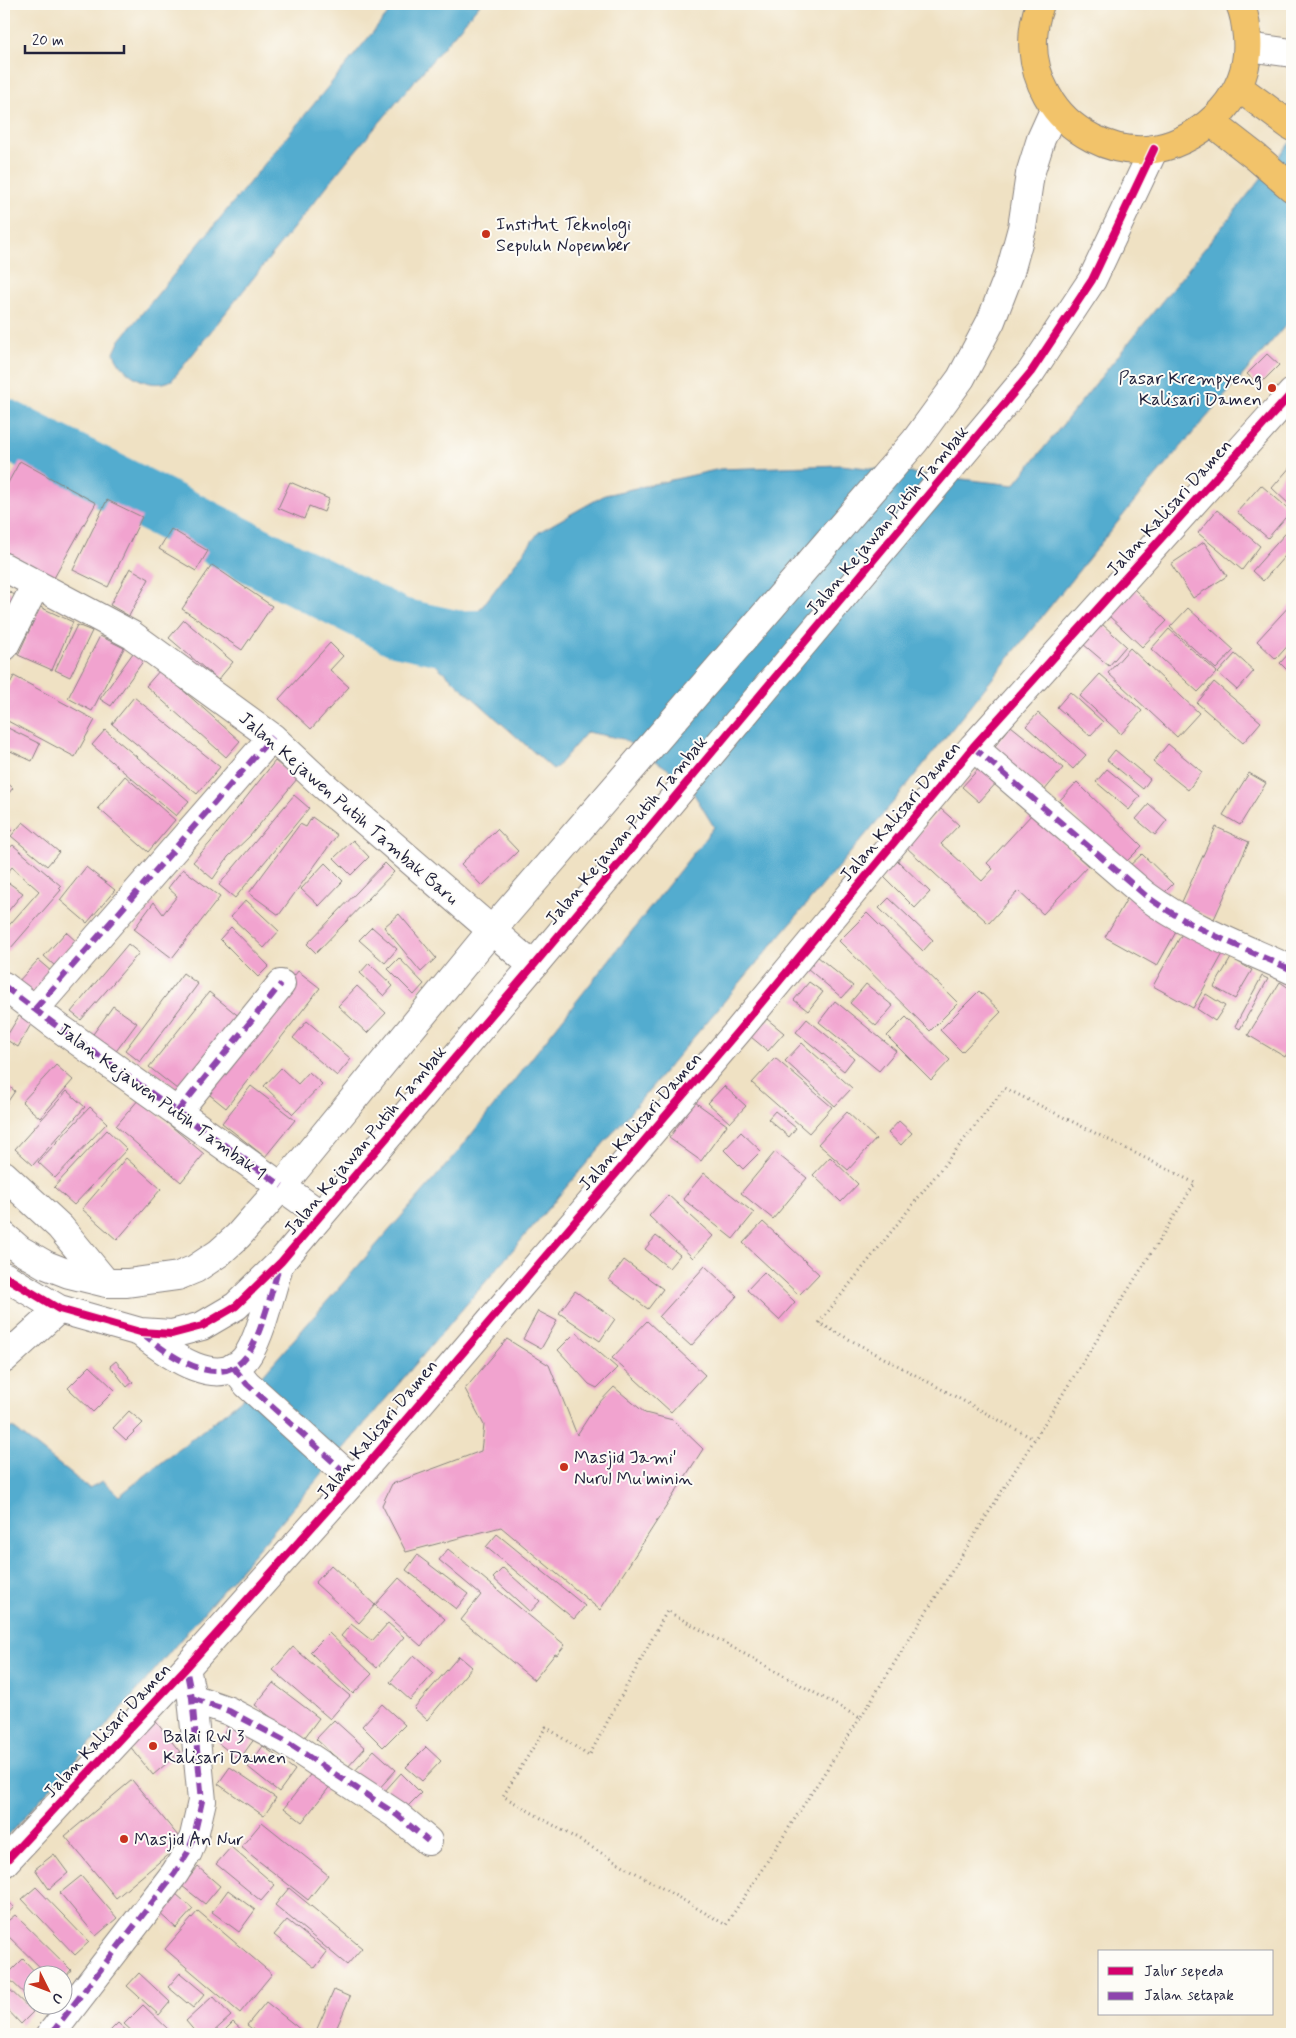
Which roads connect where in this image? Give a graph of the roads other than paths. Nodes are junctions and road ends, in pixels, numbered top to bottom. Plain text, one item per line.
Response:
1 (1040, 4) edge
2 (1240, 4) edge
3 (1248, 47) junction
4 (1292, 53) edge
5 (1238, 87) junction
6 (1055, 108) junction
7 (1211, 122) junction
8 (1291, 126) edge
9 (1154, 149) junction
10 (1292, 188) edge
11 (1292, 393) edge
12 (4, 567) edge
13 (36, 584) junction
14 (4, 647) edge
15 (272, 737) junction
16 (973, 747) junction
17 (492, 930) junction
18 (533, 966) junction
19 (1292, 970) edge
20 (281, 984) dead end
21 (4, 986) edge
22 (34, 1009) junction
23 (177, 1112) junction
24 (4, 1175) edge
25 (282, 1186) junction
26 (321, 1215) junction
27 (4, 1236) edge
28 (280, 1262) junction
29 (4, 1276) edge
30 (106, 1283) junction
31 (59, 1309) junction
32 (140, 1332) junction
33 (4, 1359) edge
34 (240, 1376) junction
35 (348, 1474) junction
36 (186, 1668) junction
37 (192, 1698) junction
38 (428, 1841) dead end
39 (4, 1863) edge
40 (51, 2034) edge

1 - 6 main road
2 - 3 main road
3 - 4 street
3 - 5 main road
5 - 7 main road
5 - 8 main road
6 - 9 main road
6 - 17 street, Jalan Kejawan Putih Tambak
7 - 9 main road
7 - 10 main road
9 - 18 street, Jalan Kejawan Putih Tambak
11 - 16 street, Jalan Kalisari Damen
12 - 13 street, Jalan Kejawen Putih Tambak Baru
13 - 14 street
13 - 15 street, Jalan Kejawen Putih Tambak Baru
15 - 17 street, Jalan Kejawen Putih Tambak Baru
15 - 22 street
16 - 19 street
16 - 35 street, Jalan Kalisari Damen
17 - 18 street, Jalan Kejawen Putih Tambak Baru
17 - 25 street, Jalan Kejawan Putih Tambak
18 - 26 street, Jalan Kejawan Putih Tambak
20 - 23 street
21 - 22 street, Jalan Kejawen Putih Tambak 1
22 - 23 street, Jalan Kejawen Putih Tambak 1
23 - 25 street, Jalan Kejawen Putih Tambak 1
24 - 30 street
25 - 26 street, Jalan Kejawen Putih Tambak 1
25 - 30 street, Jalan Kejawan Putih Tambak
26 - 28 street, Jalan Kejawan Putih Tambak
27 - 30 street, Jalan Kejawan Putih Tambak
28 - 32 street, Jalan Kejawan Putih Tambak
28 - 34 street, Jalan Kejawan Putih Tambak
29 - 31 street, Jalan Kejawan Putih Tambak
31 - 32 street, Jalan Kejawan Putih Tambak
31 - 33 street
32 - 34 street, Jalan Kejawan Putih Tambak
34 - 35 street
35 - 36 street, Jalan Kalisari Damen
36 - 37 street, Jalan Kalisari Damen
36 - 39 street, Jalan Kalisari Damen
37 - 38 street
37 - 40 street, Jalan Kalisari Damen

